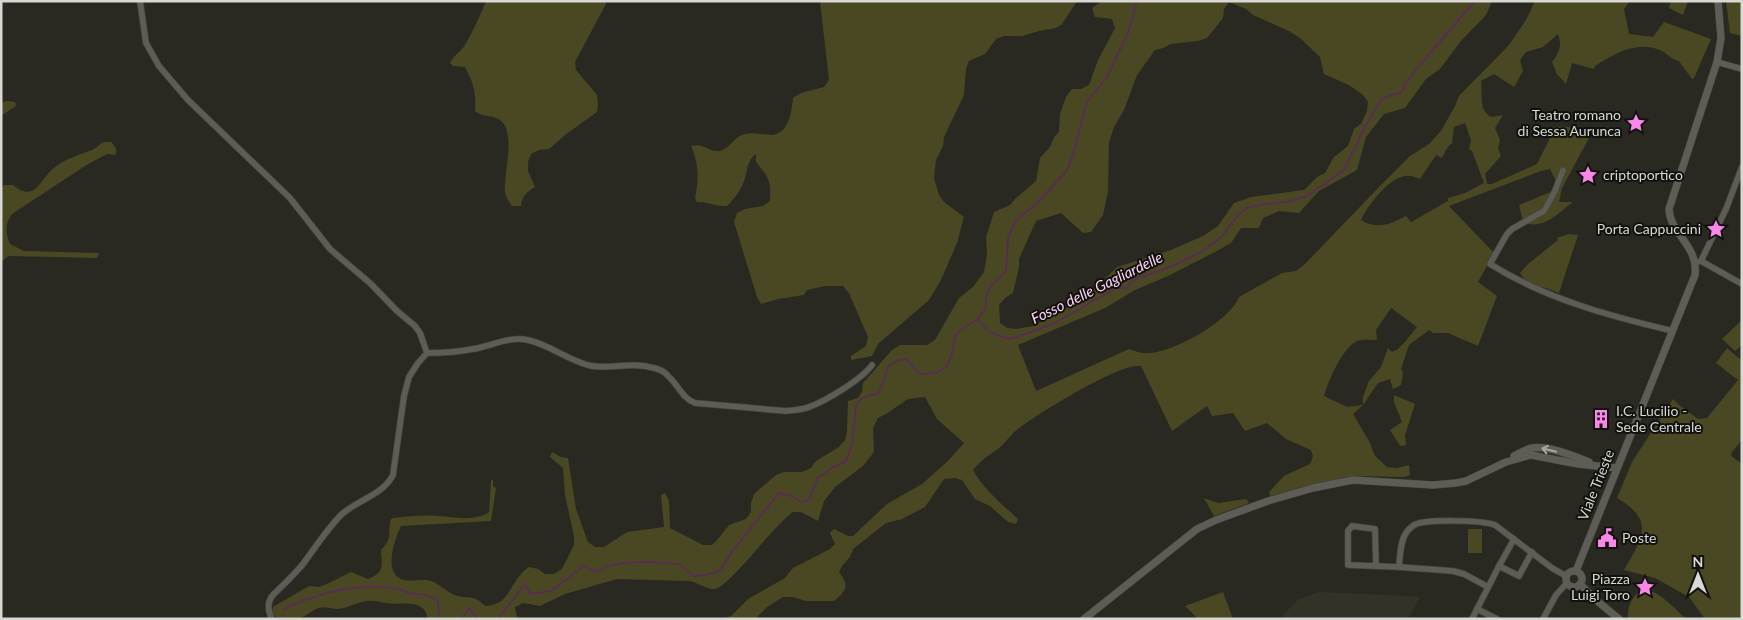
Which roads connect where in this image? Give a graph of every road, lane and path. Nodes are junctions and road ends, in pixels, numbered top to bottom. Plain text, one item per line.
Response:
1 (140, 1) edge
2 (1718, 1) edge
3 (1717, 62) junction
4 (1742, 70) edge
5 (1742, 167) edge
6 (1563, 170) dead end
7 (1697, 265) junction
8 (1742, 284) edge
9 (1673, 331) junction
10 (427, 353) junction
11 (872, 365) dead end
12 (1617, 468) junction
13 (1514, 539) junction
14 (1532, 552) junction
15 (1376, 566) junction
16 (1500, 566) junction
17 (1399, 567) junction
18 (1576, 571) junction
19 (1567, 580) junction
20 (1580, 584) junction
21 (1488, 587) junction
22 (1477, 609) junction
23 (272, 619) edge
24 (1084, 619) edge
25 (1472, 619) edge
26 (1497, 619) edge
27 (1542, 619) edge
28 (1619, 619) edge

1 - 10 street
2 - 3 street
3 - 4 street
3 - 7 street
5 - 7 street
6 - 9 street
7 - 8 street
7 - 9 street, Viale Trieste
9 - 12 street, Viale Trieste
10 - 11 street
10 - 23 street
12 - 18 street, Viale Trieste
12 - 24 street
13 - 14 street
13 - 16 street
13 - 17 street
14 - 16 street
14 - 19 street
15 - 15 street
15 - 17 street
16 - 21 street
17 - 21 street
18 - 19 street
18 - 20 street
19 - 20 street
19 - 27 street
20 - 28 street
21 - 22 street
22 - 25 street
22 - 26 street

